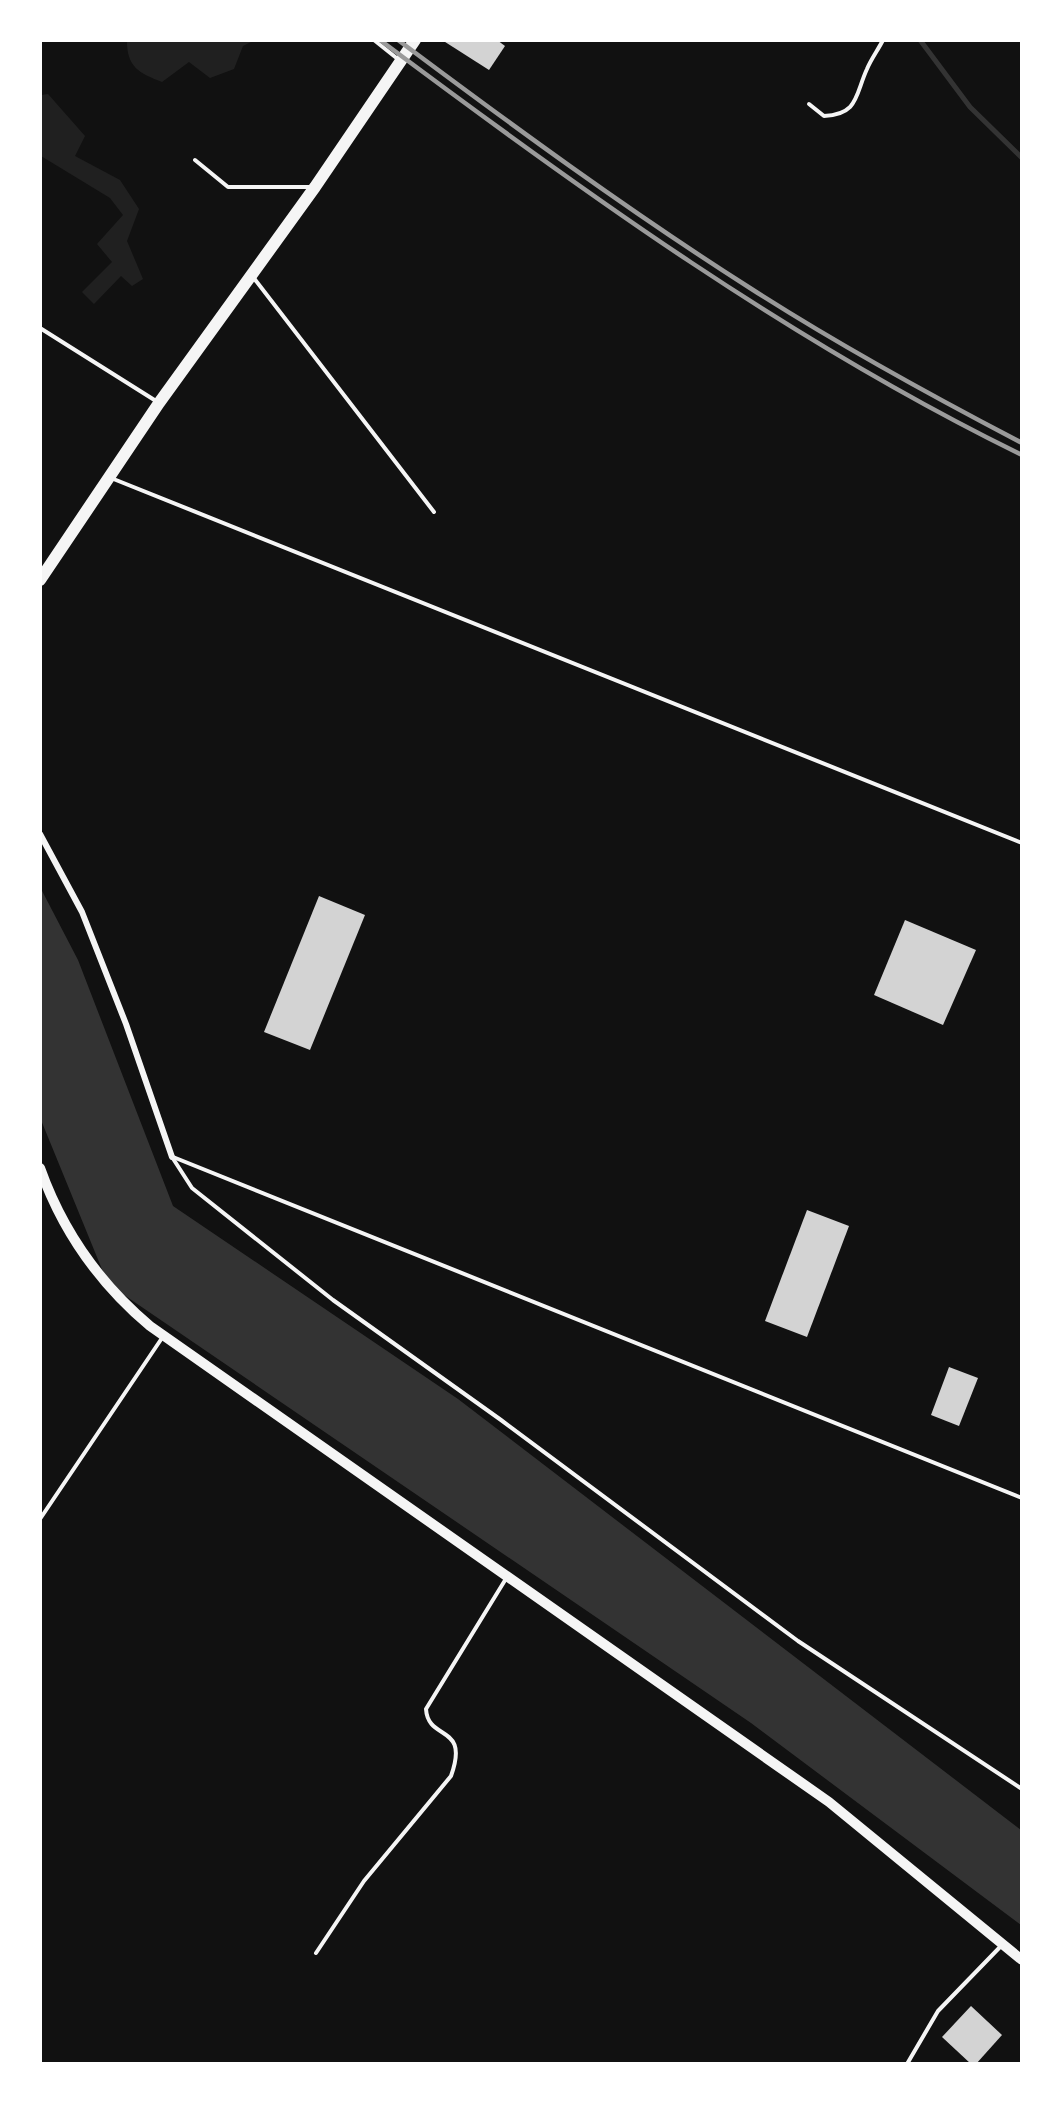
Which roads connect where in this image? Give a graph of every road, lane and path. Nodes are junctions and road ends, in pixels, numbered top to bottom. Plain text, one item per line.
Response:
1 (374, 40) edge
2 (415, 40) edge
3 (883, 40) edge
4 (402, 62) junction
5 (809, 105) dead end
6 (195, 160) dead end
7 (315, 187) junction
8 (251, 274) junction
9 (40, 328) edge
10 (159, 403) junction
11 (110, 478) junction
12 (434, 512) dead end
13 (40, 580) edge
14 (40, 834) edge
15 (1022, 843) edge
16 (172, 1157) junction
17 (40, 1168) edge
18 (163, 1336) junction
19 (1022, 1498) edge
20 (40, 1519) edge
21 (508, 1577) junction
22 (1022, 1789) edge
23 (1002, 1945) junction
24 (316, 1953) dead end
25 (1022, 1960) edge
26 (907, 2064) edge

1 - 4 lane
2 - 4 main road
3 - 5 lane
4 - 7 main road
6 - 7 lane
7 - 8 main road
8 - 10 main road
8 - 12 lane
9 - 10 lane
10 - 11 main road
11 - 13 main road
11 - 15 lane
14 - 16 street
16 - 19 lane
16 - 22 lane
17 - 18 street
18 - 20 lane
18 - 21 street
21 - 23 street
21 - 24 lane
23 - 25 street
23 - 26 lane

